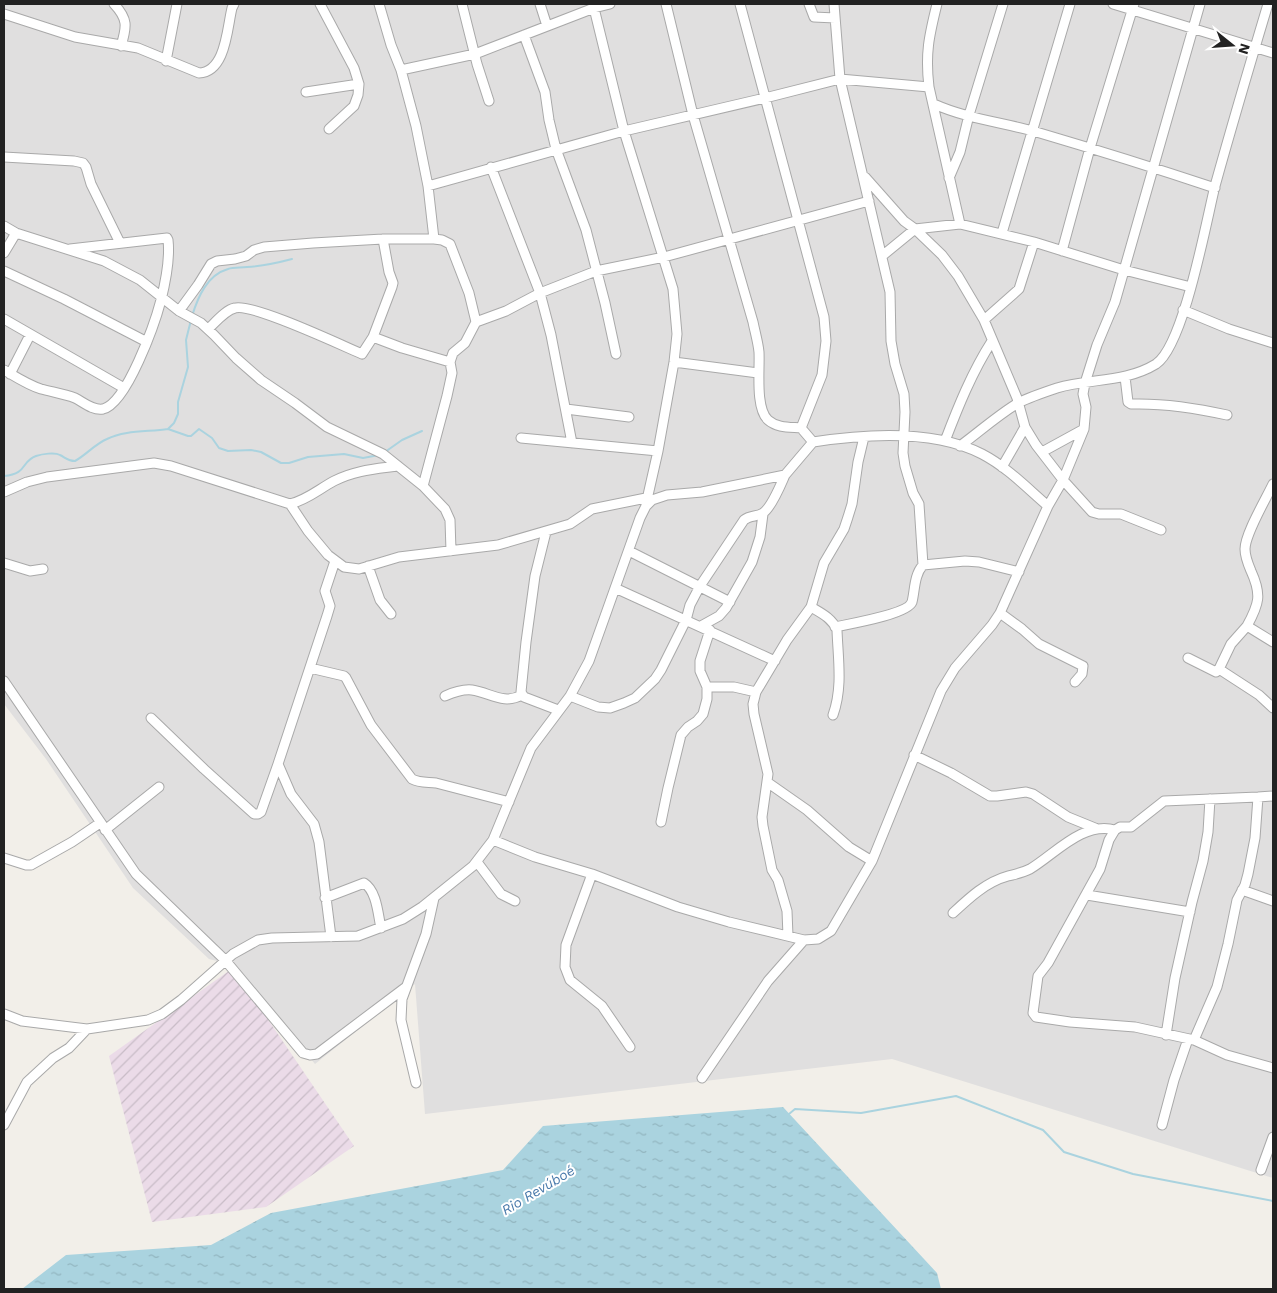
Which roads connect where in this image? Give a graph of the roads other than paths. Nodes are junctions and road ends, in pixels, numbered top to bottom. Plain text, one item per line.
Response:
1 (114, 4) edge
2 (178, 4) edge
3 (234, 4) edge
4 (320, 4) edge
5 (379, 4) edge
6 (462, 4) edge
7 (540, 4) edge
8 (610, 4) edge
9 (666, 4) edge
10 (740, 4) edge
11 (809, 4) edge
12 (834, 4) edge
13 (937, 4) edge
14 (1003, 4) edge
15 (1070, 4) edge
16 (1114, 4) edge
17 (1200, 4) edge
18 (1268, 4) edge
19 (594, 6) edge
20 (1133, 6) edge
21 (4, 14) edge
22 (836, 18) junction
23 (547, 26) junction
24 (1193, 28) junction
25 (524, 35) junction
26 (121, 46) junction
27 (1255, 47) junction
28 (1273, 53) edge
29 (475, 54) junction
30 (166, 61) junction
31 (401, 70) junction
32 (840, 79) junction
33 (359, 84) junction
34 (929, 87) junction
35 (306, 92) dead end
36 (765, 98) junction
37 (489, 101) dead end
38 (934, 104) junction
39 (693, 115) junction
40 (969, 115) junction
41 (329, 129) dead end
42 (624, 131) junction
43 (1031, 131) junction
44 (1090, 148) junction
45 (556, 149) junction
46 (4, 157) edge
47 (491, 167) junction
48 (1152, 167) junction
49 (864, 175) junction
50 (949, 178) junction
51 (428, 186) junction
52 (1215, 188) junction
53 (870, 201) junction
54 (799, 220) junction
55 (960, 224) junction
56 (4, 226) edge
57 (915, 229) junction
58 (16, 233) junction
59 (1002, 233) junction
60 (383, 239) junction
61 (434, 239) junction
62 (730, 239) junction
63 (1034, 242) junction
64 (120, 243) junction
65 (65, 249) junction
66 (1062, 251) junction
67 (4, 253) edge
68 (882, 256) junction
69 (664, 257) junction
70 (1124, 270) junction
71 (4, 271) edge
72 (596, 271) junction
73 (1191, 288) junction
74 (540, 293) junction
75 (162, 298) junction
76 (1183, 310) junction
77 (179, 311) junction
78 (4, 319) edge
79 (984, 320) junction
80 (476, 322) junction
81 (208, 329) junction
82 (30, 335) junction
83 (372, 337) junction
84 (992, 341) junction
85 (147, 342) junction
86 (1273, 343) edge
87 (616, 354) dead end
88 (450, 362) junction
89 (674, 362) junction
90 (7, 372) edge
91 (758, 373) junction
92 (1125, 377) junction
93 (1085, 383) junction
94 (124, 388) junction
95 (1019, 403) junction
96 (566, 409) junction
97 (1227, 415) dead end
98 (629, 417) dead end
99 (1025, 427) junction
100 (801, 428) junction
101 (1084, 428) junction
102 (904, 436) junction
103 (864, 437) junction
104 (521, 438) dead end
105 (944, 441) junction
106 (813, 442) junction
107 (572, 443) junction
108 (960, 446) junction
109 (658, 451) junction
110 (1042, 452) junction
111 (398, 466) junction
112 (1002, 467) junction
113 (785, 474) junction
114 (1063, 480) junction
115 (1273, 484) edge
116 (423, 486) junction
117 (4, 492) edge
118 (646, 502) junction
119 (290, 504) junction
120 (1048, 506) junction
121 (763, 514) junction
122 (1161, 530) dead end
123 (546, 532) junction
124 (451, 551) junction
125 (628, 551) junction
126 (335, 561) junction
127 (4, 563) edge
128 (923, 565) junction
129 (368, 566) junction
130 (43, 569) dead end
131 (1019, 572) junction
132 (700, 586) junction
133 (615, 588) junction
134 (730, 602) junction
135 (810, 607) junction
136 (1000, 613) junction
137 (391, 614) dead end
138 (686, 620) junction
139 (701, 626) junction
140 (1246, 626) junction
141 (836, 627) junction
142 (710, 630) junction
143 (1273, 642) edge
144 (1188, 658) dead end
145 (775, 661) junction
146 (310, 668) junction
147 (1219, 669) junction
148 (4, 681) edge
149 (1075, 682) dead end
150 (707, 687) junction
151 (756, 692) junction
152 (522, 695) junction
153 (445, 696) dead end
154 (570, 696) junction
155 (1273, 708) edge
156 (558, 710) junction
157 (833, 715) dead end
158 (151, 718) dead end
159 (914, 755) junction
160 (278, 764) junction
161 (767, 782) junction
162 (160, 787) dead end
163 (1273, 796) edge
164 (1258, 798) junction
165 (1210, 799) junction
166 (509, 802) junction
167 (661, 822) dead end
168 (103, 826) junction
169 (1095, 828) junction
170 (1115, 830) junction
171 (493, 840) junction
172 (4, 858) edge
173 (872, 861) junction
174 (477, 862) junction
175 (592, 874) junction
176 (1242, 890) junction
177 (1087, 895) junction
178 (325, 898) junction
179 (434, 898) junction
180 (514, 901) dead end
181 (1273, 901) edge
182 (1190, 912) junction
183 (954, 913) dead end
184 (381, 928) junction
185 (331, 936) junction
186 (788, 936) junction
187 (804, 940) junction
188 (225, 960) junction
189 (406, 987) junction
190 (4, 1014) edge
191 (87, 1029) junction
192 (1166, 1035) junction
193 (1191, 1040) junction
194 (630, 1047) dead end
195 (1273, 1068) edge
196 (702, 1078) dead end
197 (416, 1083) dead end
198 (4, 1125) edge
199 (1162, 1125) dead end
200 (1273, 1138) edge
201 (1261, 1170) dead end

1 - 26 street
2 - 30 street
3 - 30 street
4 - 33 street
5 - 31 street
6 - 29 street
7 - 23 street
8 - 19 street
9 - 39 street
10 - 36 street
11 - 22 street
12 - 22 street
13 - 34 street
14 - 40 street
15 - 43 street
16 - 20 street
17 - 24 street
18 - 27 street
19 - 23 street
19 - 42 street
20 - 24 street
20 - 44 street
21 - 26 street
22 - 32 street
23 - 25 street
24 - 27 street
24 - 48 street
25 - 29 street
25 - 45 street
26 - 30 street
27 - 28 street
27 - 52 street
29 - 31 street
29 - 37 street
31 - 51 street
32 - 34 street
32 - 36 street
32 - 49 street
33 - 35 street
33 - 41 street
34 - 38 street
36 - 39 street
36 - 54 street
38 - 40 street
38 - 50 street
39 - 42 street
39 - 62 street
40 - 43 street
40 - 50 street
42 - 45 street
42 - 69 street
43 - 44 street
43 - 59 street
44 - 48 street
44 - 66 street
45 - 47 street
45 - 72 street
46 - 64 street
47 - 51 street
47 - 74 street
48 - 52 street
48 - 70 street
49 - 53 street
49 - 57 street
50 - 55 street
51 - 61 street
52 - 73 street
53 - 54 street
53 - 68 street
54 - 62 street
54 - 100 street
55 - 57 street
55 - 59 street
56 - 58 street
57 - 68 street
57 - 79 street
58 - 65 street
58 - 67 street
59 - 63 street
60 - 61 street
60 - 77 street
60 - 83 street
61 - 80 street
62 - 69 street
62 - 91 street
63 - 66 street
63 - 79 street
64 - 65 street
64 - 75 street
65 - 75 street
66 - 70 street
68 - 102 street
69 - 72 street
69 - 89 street
70 - 73 street
70 - 93 street
71 - 85 street
72 - 74 street
72 - 87 street
73 - 76 street
74 - 80 street
74 - 96 street
75 - 77 street
75 - 85 street
76 - 86 street
76 - 92 street
77 - 81 street
78 - 82 street
79 - 84 street
80 - 88 street
81 - 83 street
81 - 111 street
82 - 90 street
82 - 94 street
83 - 88 street
84 - 95 street
84 - 105 street
85 - 94 street
88 - 116 street
89 - 91 street
89 - 109 street
90 - 94 street
91 - 100 street
92 - 93 street
92 - 97 street
93 - 95 street
93 - 101 street
95 - 99 street
95 - 108 street
96 - 98 street
96 - 107 street
99 - 110 street
99 - 112 street
100 - 106 street
101 - 110 street
101 - 114 street
102 - 103 street
102 - 105 street
102 - 128 street
103 - 106 street
103 - 135 street
104 - 107 street
105 - 108 street
106 - 113 street
107 - 109 street
108 - 112 street
109 - 118 street
110 - 114 street
111 - 116 street
111 - 119 street
112 - 120 street
113 - 118 street
113 - 121 street
114 - 120 street
114 - 122 street
115 - 140 street
116 - 124 street
117 - 119 street
118 - 123 street
118 - 125 street
119 - 126 street
120 - 131 street
121 - 132 street
121 - 134 street
123 - 124 street
123 - 152 street
124 - 129 street
125 - 132 street
125 - 133 street
126 - 129 street
126 - 146 street
127 - 130 street
128 - 131 street
128 - 141 street
129 - 137 street
131 - 136 street
132 - 134 street
132 - 138 street
133 - 138 street
133 - 154 street
134 - 139 street
135 - 141 street
135 - 145 street
136 - 149 street
136 - 159 street
138 - 139 street
138 - 154 street
139 - 142 street
140 - 143 street
140 - 147 street
141 - 157 street
142 - 145 street
142 - 150 street
144 - 147 street
145 - 151 street
146 - 160 street
146 - 166 street
147 - 155 street
148 - 168 street
150 - 151 street
150 - 167 street
151 - 161 street
152 - 153 street
152 - 156 street
154 - 156 street
156 - 166 street
158 - 160 street
159 - 169 street
159 - 173 street
160 - 178 street
161 - 173 street
161 - 186 street
162 - 168 street
163 - 164 street
164 - 165 street
164 - 176 street
165 - 170 street
165 - 182 street
166 - 171 street
168 - 172 street
168 - 188 street
169 - 170 street
169 - 183 street
170 - 177 street
171 - 174 street
171 - 175 street
173 - 187 street
174 - 179 street
174 - 180 street
175 - 186 street
175 - 194 street
176 - 181 street
176 - 193 street
177 - 182 street
177 - 192 street
178 - 184 street
178 - 185 street
179 - 184 street
179 - 189 street
182 - 192 street
184 - 185 street
185 - 188 street
186 - 187 street
187 - 196 street
188 - 189 street
188 - 191 street
189 - 197 street
190 - 191 street
191 - 198 street
192 - 193 street
193 - 195 street
193 - 199 street
200 - 201 street

